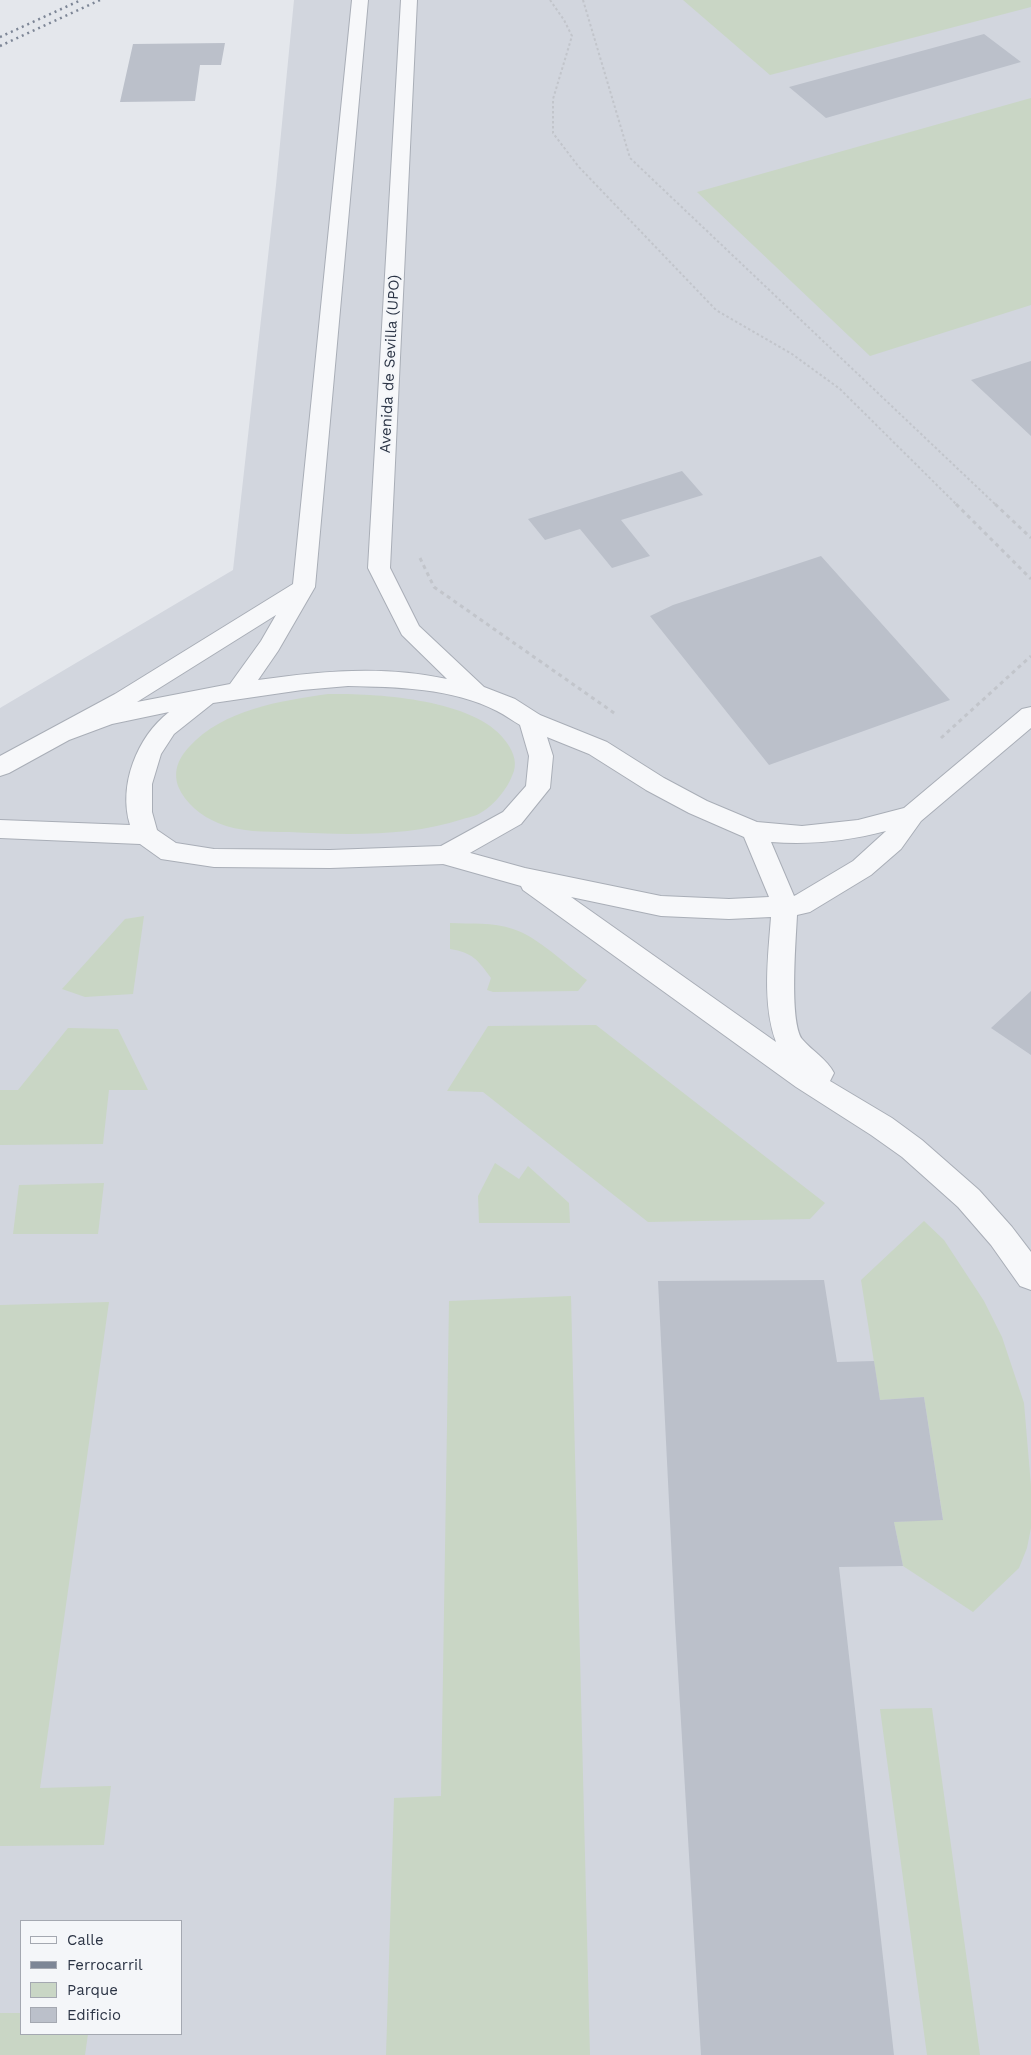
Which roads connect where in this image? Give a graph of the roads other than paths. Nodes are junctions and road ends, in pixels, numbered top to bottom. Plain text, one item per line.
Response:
1 (360, 0) edge
2 (409, 0) edge
3 (304, 587) junction
4 (237, 692) junction
5 (476, 693) junction
6 (206, 696) junction
7 (1031, 714) edge
8 (531, 721) junction
9 (58, 735) junction
10 (0, 766) edge
11 (912, 815) junction
12 (0, 829) edge
13 (754, 832) junction
14 (146, 835) junction
15 (445, 855) junction
16 (525, 878) junction
17 (785, 905) junction
18 (857, 1112) junction
19 (1031, 1277) edge

1 - 3 street
2 - 5 street, Avenida de Sevilla (UPO)
3 - 4 street
3 - 9 street
4 - 5 street
4 - 6 street
5 - 8 street
6 - 9 street
6 - 14 street
7 - 11 street
8 - 13 street
8 - 15 street
9 - 10 street
11 - 13 street
11 - 17 street
12 - 14 street
13 - 17 street
14 - 15 street
15 - 16 street
16 - 17 street
16 - 18 street
17 - 18 street
18 - 19 street

